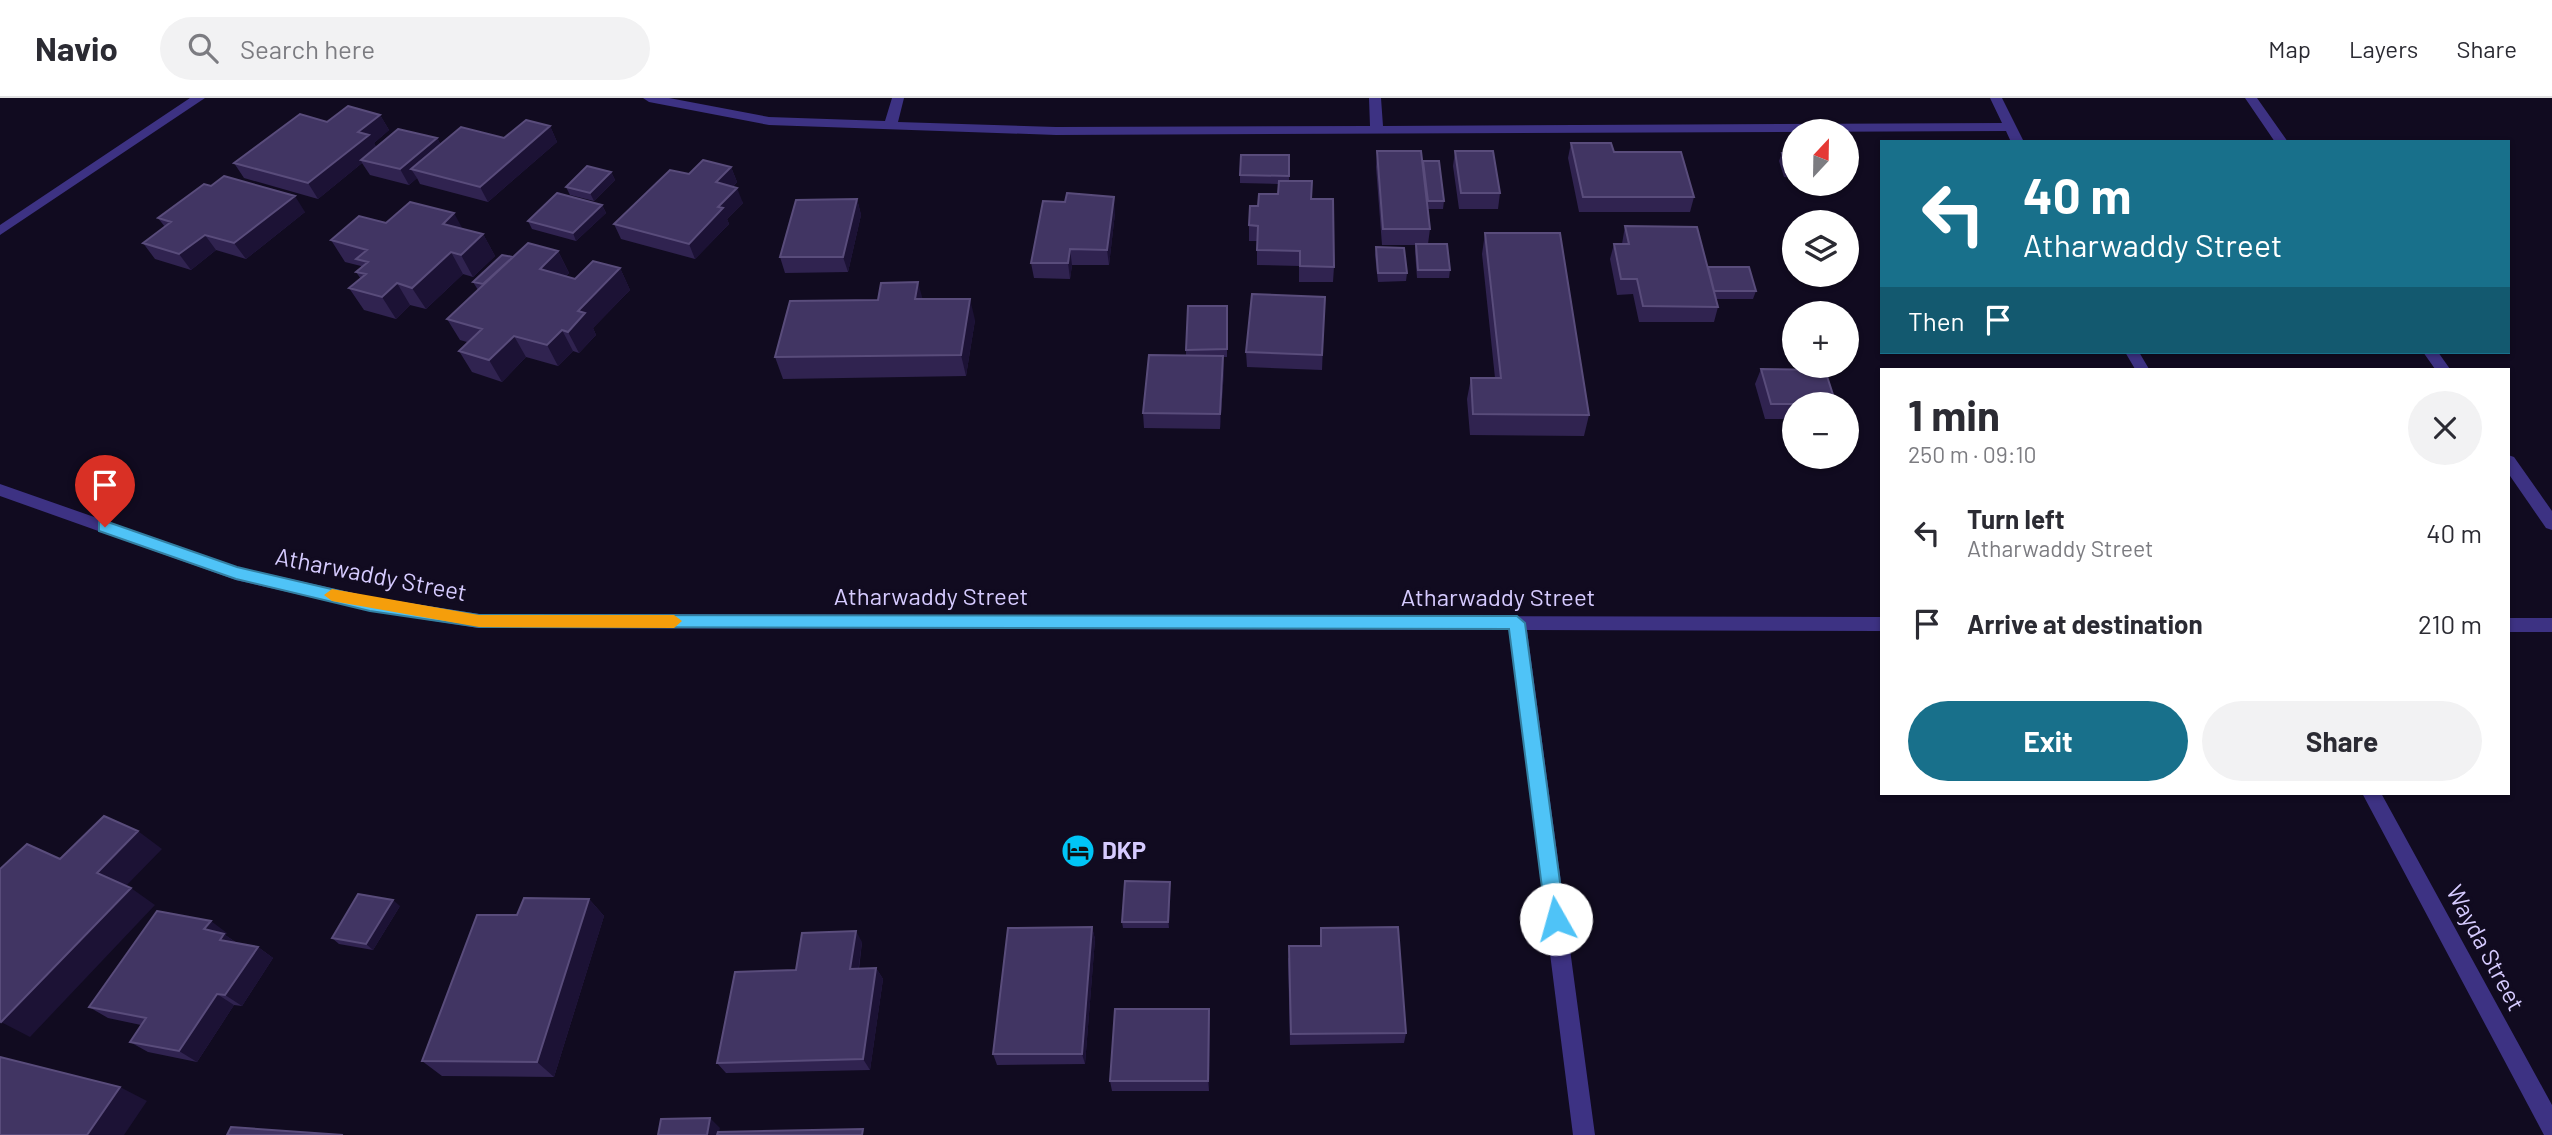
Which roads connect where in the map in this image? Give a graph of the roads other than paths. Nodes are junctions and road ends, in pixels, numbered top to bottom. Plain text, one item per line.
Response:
1 (199, 98) edge
2 (649, 98) edge
3 (898, 98) edge
4 (1375, 98) edge
5 (1996, 98) edge
6 (2251, 98) edge
7 (891, 124) junction
8 (2010, 127) junction
9 (1377, 130) junction
10 (2017, 140) edge
11 (2281, 140) edge
12 (0, 231) edge
13 (2432, 354) edge
14 (2442, 368) edge
15 (2510, 464) edge
16 (0, 490) edge
17 (2552, 524) edge
18 (1517, 623) junction
19 (1880, 624) edge
20 (2510, 625) edge
21 (2552, 625) edge
22 (2372, 795) edge
23 (2552, 1127) edge
24 (1584, 1135) edge

1 - 12 street
2 - 7 street
3 - 7 street
4 - 9 street
5 - 8 street
6 - 11 street
7 - 9 street
8 - 9 street
8 - 10 street
13 - 14 street
15 - 17 street
16 - 18 street, Atharwaddy Street
18 - 19 street, Atharwaddy Street
18 - 24 street
20 - 21 street
22 - 23 street, Wayda Street

